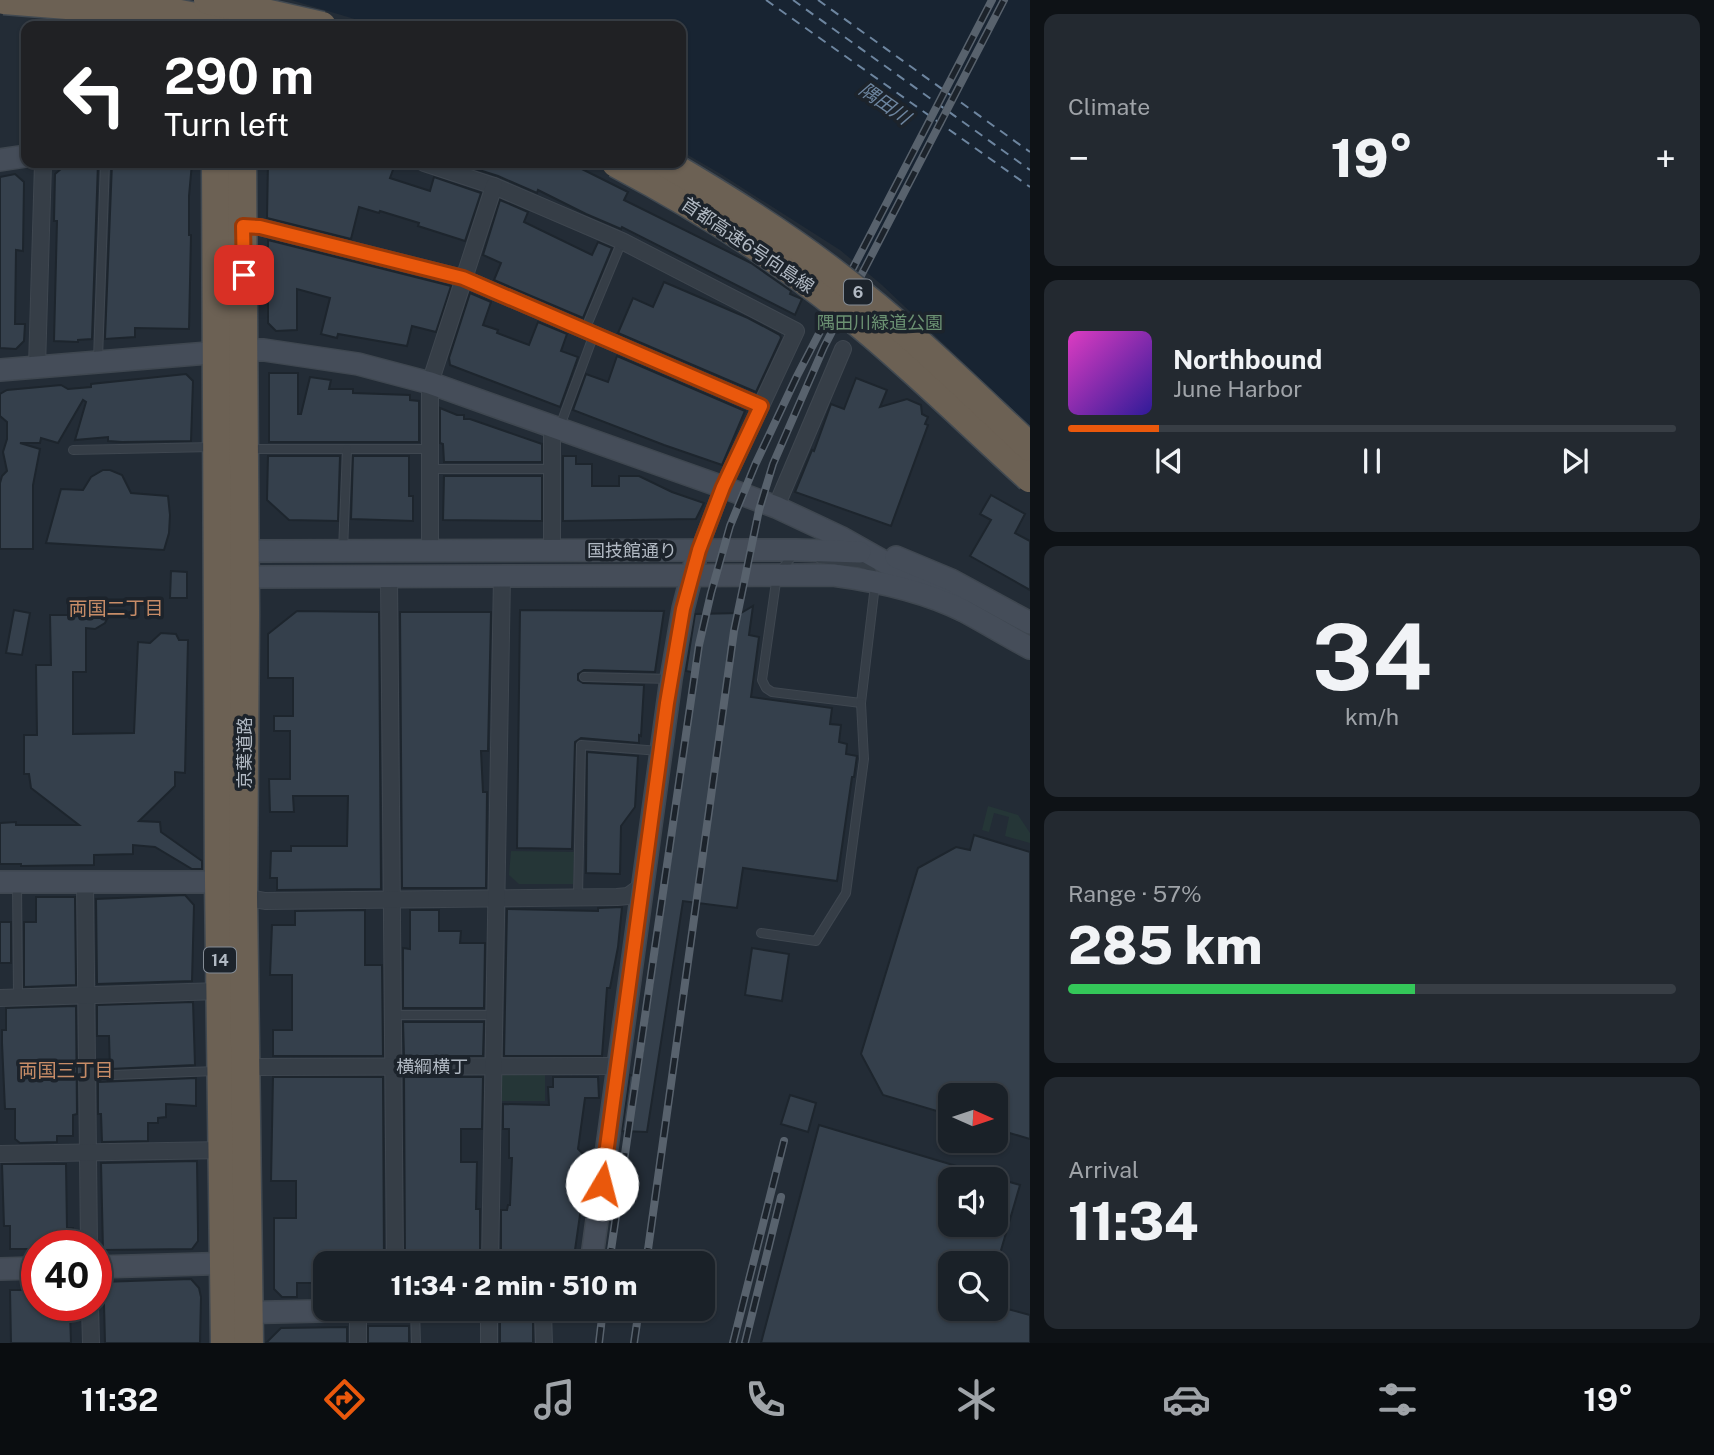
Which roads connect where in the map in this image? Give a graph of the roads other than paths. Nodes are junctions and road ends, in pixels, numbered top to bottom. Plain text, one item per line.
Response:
1 (4, 0) edge
2 (208, 0) edge
3 (229, 0) edge
4 (252, 0) edge
5 (217, 21) edge
6 (224, 21) edge
7 (245, 21) edge
8 (300, 21) edge
9 (21, 157) edge
10 (0, 160) edge
11 (43, 168) edge
12 (105, 168) edge
13 (216, 168) edge
14 (242, 168) edge
15 (439, 168) edge
16 (624, 168) edge
17 (674, 168) edge
18 (494, 186) junction
19 (243, 226) junction
20 (622, 241) junction
21 (463, 278) junction
22 (589, 332) junction
23 (844, 349) dead end
24 (231, 351) junction
25 (98, 362) junction
26 (37, 367) junction
27 (0, 370) edge
28 (430, 383) junction
29 (761, 406) junction
30 (556, 428) junction
31 (1030, 447) edge
32 (232, 448) junction
33 (347, 449) junction
34 (430, 449) junction
35 (72, 450) dead end
36 (430, 469) junction
37 (552, 469) junction
38 (1030, 478) edge
39 (723, 487) junction
40 (776, 507) junction
41 (840, 537) junction
42 (552, 550) junction
43 (699, 550) junction
44 (797, 550) junction
45 (343, 551) junction
46 (430, 551) junction
47 (870, 553) junction
48 (896, 557) junction
49 (232, 564) junction
50 (692, 575) junction
51 (777, 575) junction
52 (502, 576) junction
53 (389, 577) junction
54 (875, 582) junction
55 (962, 610) junction
56 (1030, 623) edge
57 (1030, 649) edge
58 (584, 677) dead end
59 (671, 678) junction
60 (861, 703) junction
61 (660, 751) junction
62 (9, 882) edge
63 (219, 882) junction
64 (85, 883) junction
65 (642, 886) junction
66 (243, 897) junction
67 (578, 897) junction
68 (497, 899) junction
69 (392, 900) junction
70 (761, 933) dead end
71 (220, 991) junction
72 (86, 995) junction
73 (18, 997) junction
74 (0, 998) edge
75 (393, 1015) junction
76 (495, 1015) junction
77 (393, 1066) junction
78 (493, 1066) junction
79 (619, 1066) junction
80 (234, 1069) junction
81 (87, 1076) junction
82 (223, 1150) junction
83 (88, 1152) junction
84 (0, 1154) edge
85 (89, 1230) edge
86 (395, 1251) edge
87 (490, 1251) edge
88 (593, 1251) edge
89 (236, 1264) junction
90 (112, 1267) edge
91 (21, 1268) edge
92 (0, 1269) edge
93 (313, 1312) edge
94 (237, 1313) junction
95 (90, 1321) edge
96 (358, 1321) edge
97 (415, 1321) edge
98 (489, 1321) edge
99 (544, 1321) edge
100 (91, 1343) edge
101 (225, 1343) edge
102 (249, 1343) edge
103 (358, 1343) edge
104 (415, 1343) edge
105 (489, 1343) edge
106 (544, 1343) edge

1 - 5 highway, bridge
2 - 8 highway, bridge
3 - 6 highway, bridge
4 - 7 highway
9 - 10 street
11 - 26 street
12 - 25 lane
13 - 24 highway, 京葉道路 / 14
14 - 19 highway, 京葉道路 / 14
15 - 18 street
16 - 38 highway, 首都高速6号向島線 / 6, bridge
17 - 31 highway, 首都高速6号向島線 / 6, bridge
18 - 20 street
18 - 21 street
19 - 21 street
19 - 24 highway, 京葉道路 / 14
20 - 22 lane
20 - 29 street
21 - 22 street
21 - 28 street
22 - 29 street
22 - 30 lane
23 - 40 street
24 - 25 street
24 - 28 street
24 - 32 highway, 京葉道路 / 14
25 - 26 street
26 - 27 street
28 - 30 street
28 - 34 street
29 - 39 street
30 - 37 street
30 - 39 street
32 - 33 lane
32 - 35 lane
32 - 49 highway, 京葉道路 / 14
33 - 34 lane
33 - 45 lane
34 - 36 street
36 - 37 lane
36 - 46 street
37 - 42 street
39 - 40 street
39 - 43 street
40 - 41 street
41 - 47 street
41 - 48 street
42 - 43 street, 国技館通り
42 - 46 street, 国技館通り
43 - 44 street, 国技館通り
43 - 50 street
44 - 47 street, 国技館通り
44 - 51 lane
44 - 54 lane
45 - 46 street, 国技館通り
45 - 49 street, 国技館通り
47 - 48 street, 国技館通り
47 - 54 lane
47 - 55 street
48 - 56 street, 国技館通り
49 - 53 street, 国技館通り
49 - 63 highway, 京葉道路 / 14
49 - 66 highway, 京葉道路 / 14
50 - 51 street, 国技館通り
50 - 52 street, 国技館通り
50 - 59 street
51 - 54 street, 国技館通り
51 - 60 lane
52 - 53 street, 国技館通り
52 - 68 street
53 - 69 street
54 - 55 street, 国技館通り
54 - 60 lane
55 - 57 street, 国技館通り
58 - 59 lane
59 - 61 street
60 - 70 lane
61 - 65 street
61 - 67 lane
62 - 64 street
62 - 73 lane
63 - 64 street
63 - 71 highway, 京葉道路 / 14
64 - 72 street
65 - 67 street
65 - 79 street
66 - 69 street
66 - 80 highway, 京葉道路 / 14
67 - 68 street
68 - 69 street
68 - 76 street
69 - 75 street
71 - 72 street
71 - 80 highway, 京葉道路 / 14
72 - 73 street
72 - 81 street
73 - 74 street
75 - 76 lane
75 - 77 street
76 - 78 street
77 - 78 street, 横綱横丁
77 - 80 street, 横綱横丁
77 - 86 street
78 - 79 street, 横綱横丁
78 - 87 street
79 - 88 street
80 - 81 lane
80 - 82 highway, 京葉道路 / 14
80 - 89 highway, 京葉道路 / 14
81 - 83 street
82 - 83 street
82 - 89 highway, 京葉道路 / 14
83 - 84 street
83 - 85 street
89 - 90 street
89 - 94 highway, 京葉道路 / 14
91 - 92 street
93 - 94 street
94 - 101 highway, 京葉道路 / 14
94 - 102 highway, 京葉道路 / 14
95 - 100 street
96 - 103 street
97 - 104 lane
98 - 105 street
99 - 106 street

